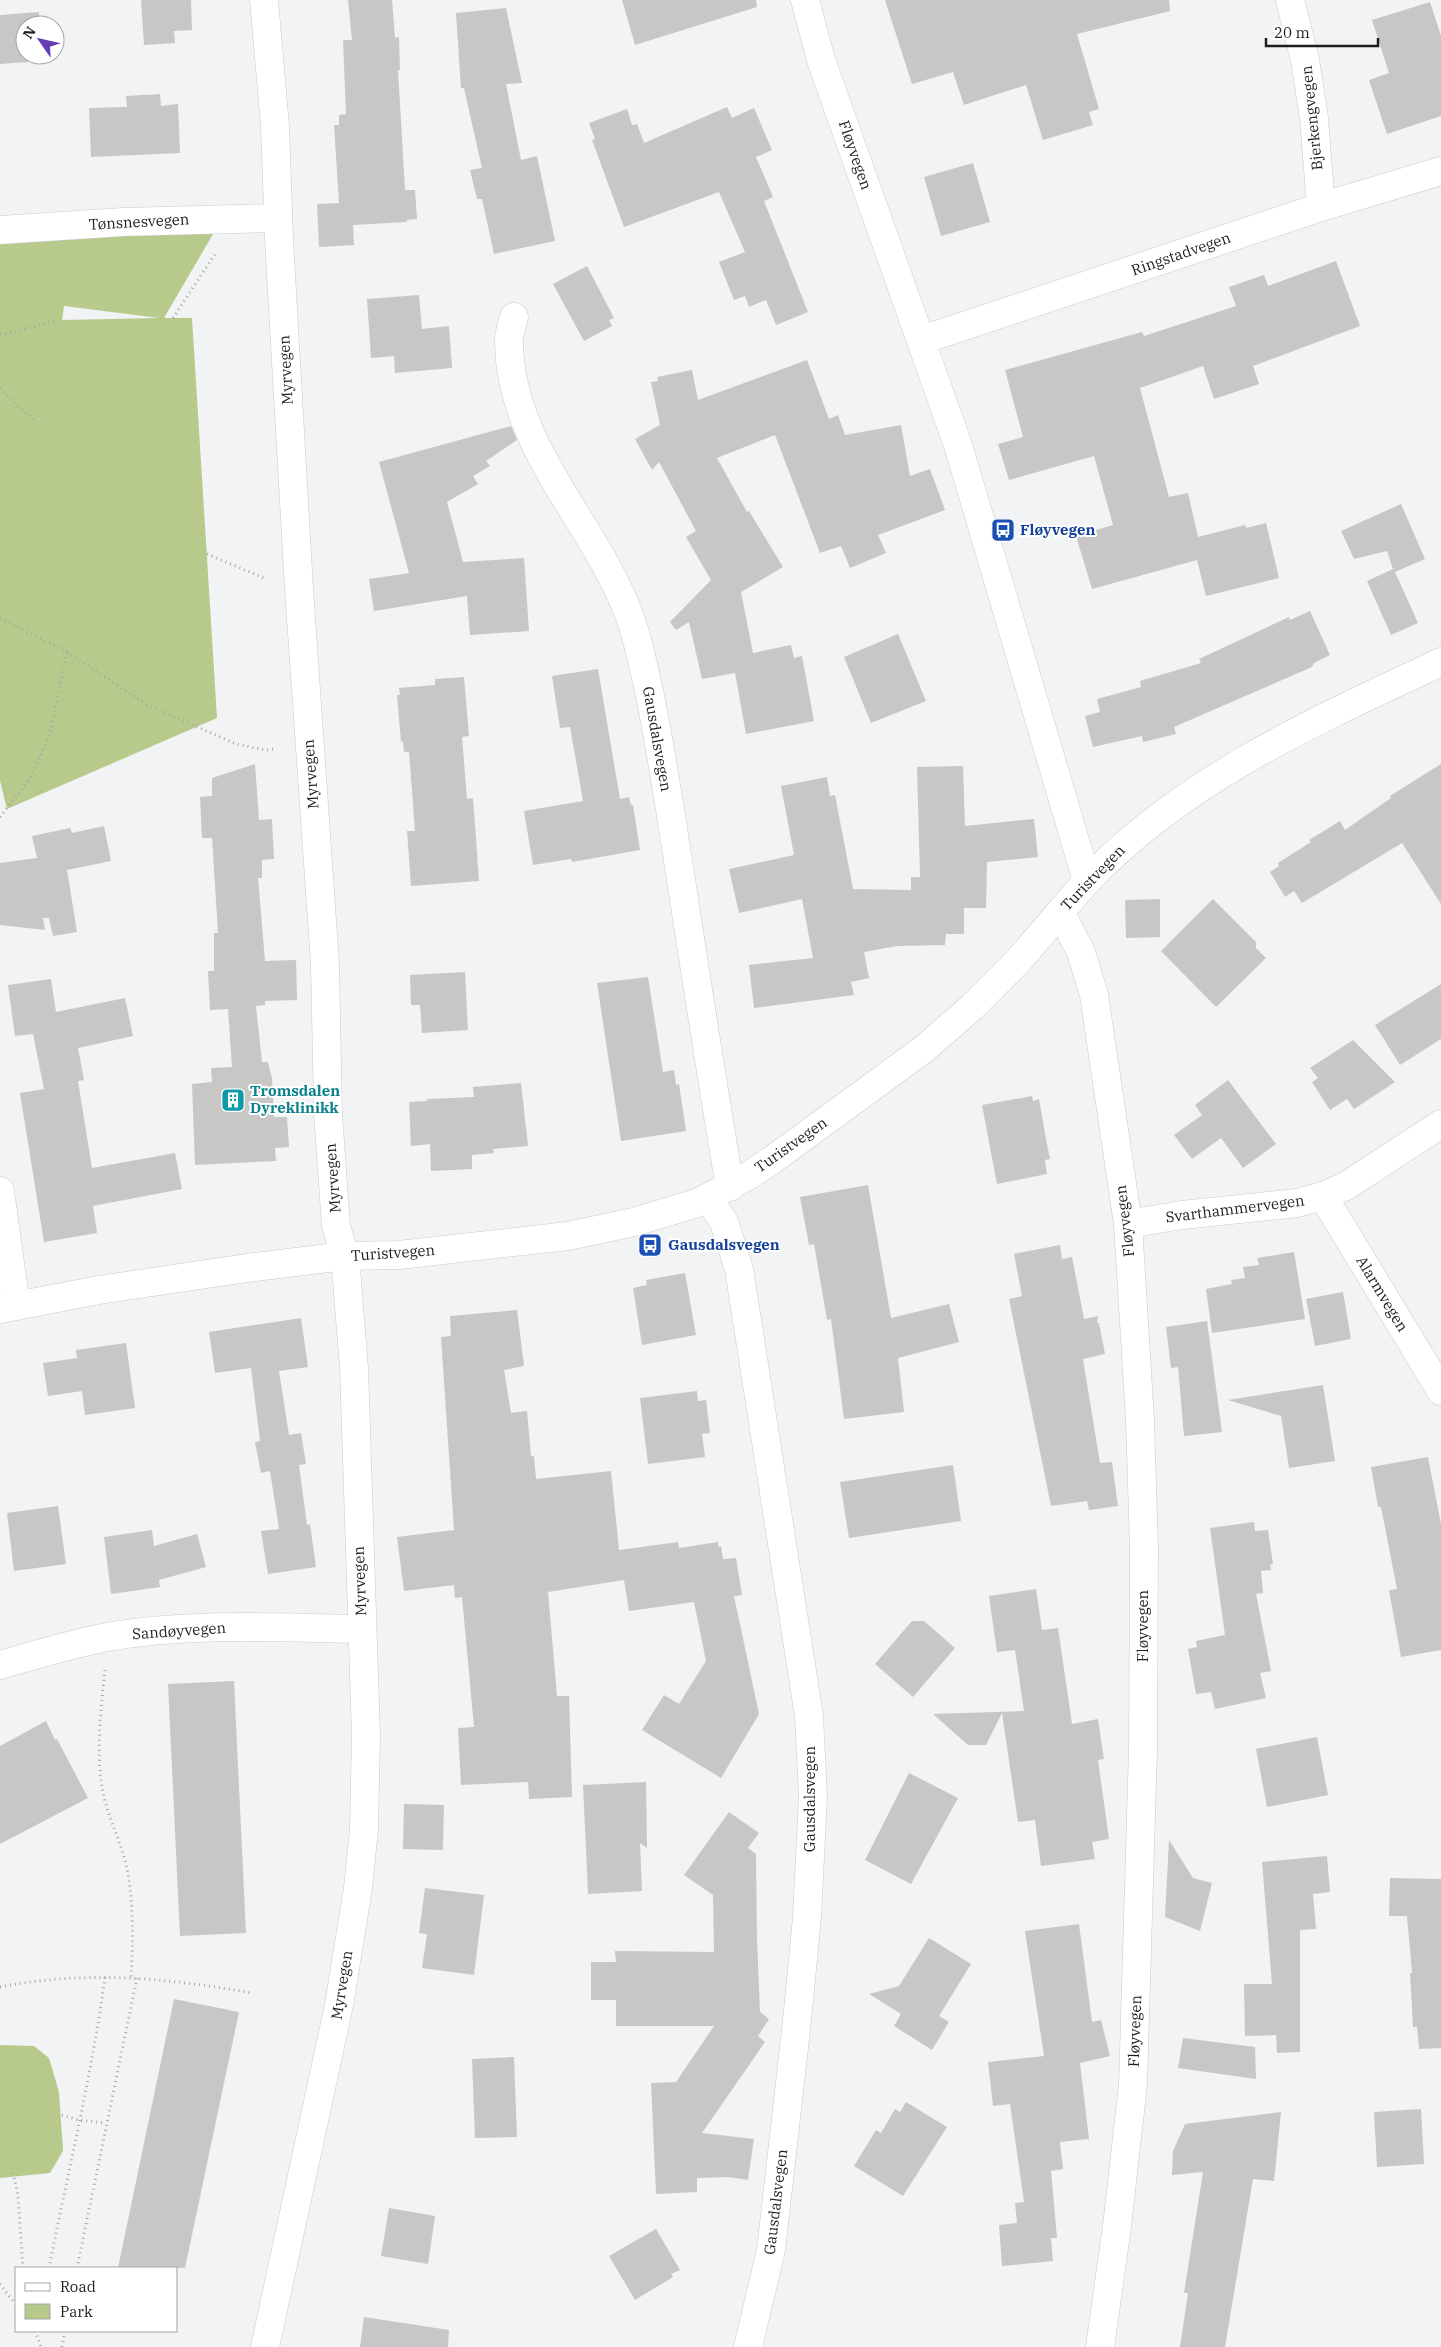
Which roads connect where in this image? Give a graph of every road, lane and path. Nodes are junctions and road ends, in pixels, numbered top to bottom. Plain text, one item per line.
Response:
1 (264, 0) edge
2 (805, 0) edge
3 (1290, 0) edge
4 (1441, 171) edge
5 (1321, 207) junction
6 (242, 218) junction
7 (278, 218) junction
8 (0, 230) edge
9 (514, 317) dead end
10 (173, 318) dead end
11 (56, 320) dead end
12 (0, 334) edge
13 (922, 340) junction
14 (0, 388) edge
15 (37, 422) dead end
16 (207, 554) dead end
17 (298, 575) junction
18 (0, 618) edge
19 (67, 652) junction
20 (1441, 662) edge
21 (309, 745) junction
22 (0, 817) edge
23 (1087, 881) junction
24 (1060, 912) junction
25 (1441, 1124) edge
26 (0, 1191) edge
27 (719, 1192) junction
28 (1323, 1196) junction
29 (1128, 1224) junction
30 (345, 1256) junction
31 (8, 1307) edge
32 (1441, 1391) edge
33 (362, 1629) junction
34 (108, 1637) junction
35 (0, 1665) edge
36 (105, 1977) junction
37 (131, 1978) junction
38 (137, 1978) junction
39 (0, 1987) edge
40 (252, 1993) dead end
41 (62, 2115) dead end
42 (78, 2120) junction
43 (106, 2123) junction
44 (12, 2173) dead end
45 (23, 2267) edge
46 (49, 2267) edge
47 (77, 2267) edge
48 (0, 2284) edge
49 (15, 2304) edge
50 (35, 2332) edge
51 (65, 2332) edge
52 (40, 2347) edge
53 (62, 2347) edge
54 (265, 2347) edge
55 (748, 2347) edge
56 (1100, 2347) edge

1 - 7 street, Myrvegen
2 - 13 street, Fløyvegen
3 - 5 street, Bjerkengvegen
4 - 5 street, Ringstadvegen
5 - 13 street, Ringstadvegen
6 - 7 street, Tønsnesvegen
6 - 8 street, Tønsnesvegen
6 - 10 path
7 - 17 street, Myrvegen
9 - 27 street, Gausdalsvegen
11 - 12 path
13 - 23 street, Fløyvegen
14 - 15 path
16 - 17 path
17 - 21 street, Myrvegen
18 - 19 path
19 - 21 path
19 - 22 path
20 - 23 street, Turistvegen
21 - 30 street, Myrvegen
23 - 24 street, Turistvegen
24 - 27 street, Turistvegen
24 - 29 street, Fløyvegen
25 - 28 street, Svarthammervegen
26 - 31 street
27 - 30 street, Turistvegen
27 - 55 street, Gausdalsvegen
28 - 29 street, Svarthammervegen
28 - 32 street, Alarmvegen
29 - 56 street, Fløyvegen
30 - 31 street, Turistvegen
30 - 33 street, Myrvegen
33 - 34 street, Sandøyvegen
33 - 54 street, Myrvegen
34 - 35 street, Sandøyvegen
34 - 37 path
36 - 37 path
36 - 39 path
36 - 42 path
37 - 38 path
38 - 40 path
38 - 43 path
41 - 42 path
42 - 43 path
42 - 46 path
43 - 47 path
44 - 45 path
48 - 49 path
50 - 52 path
51 - 53 path

